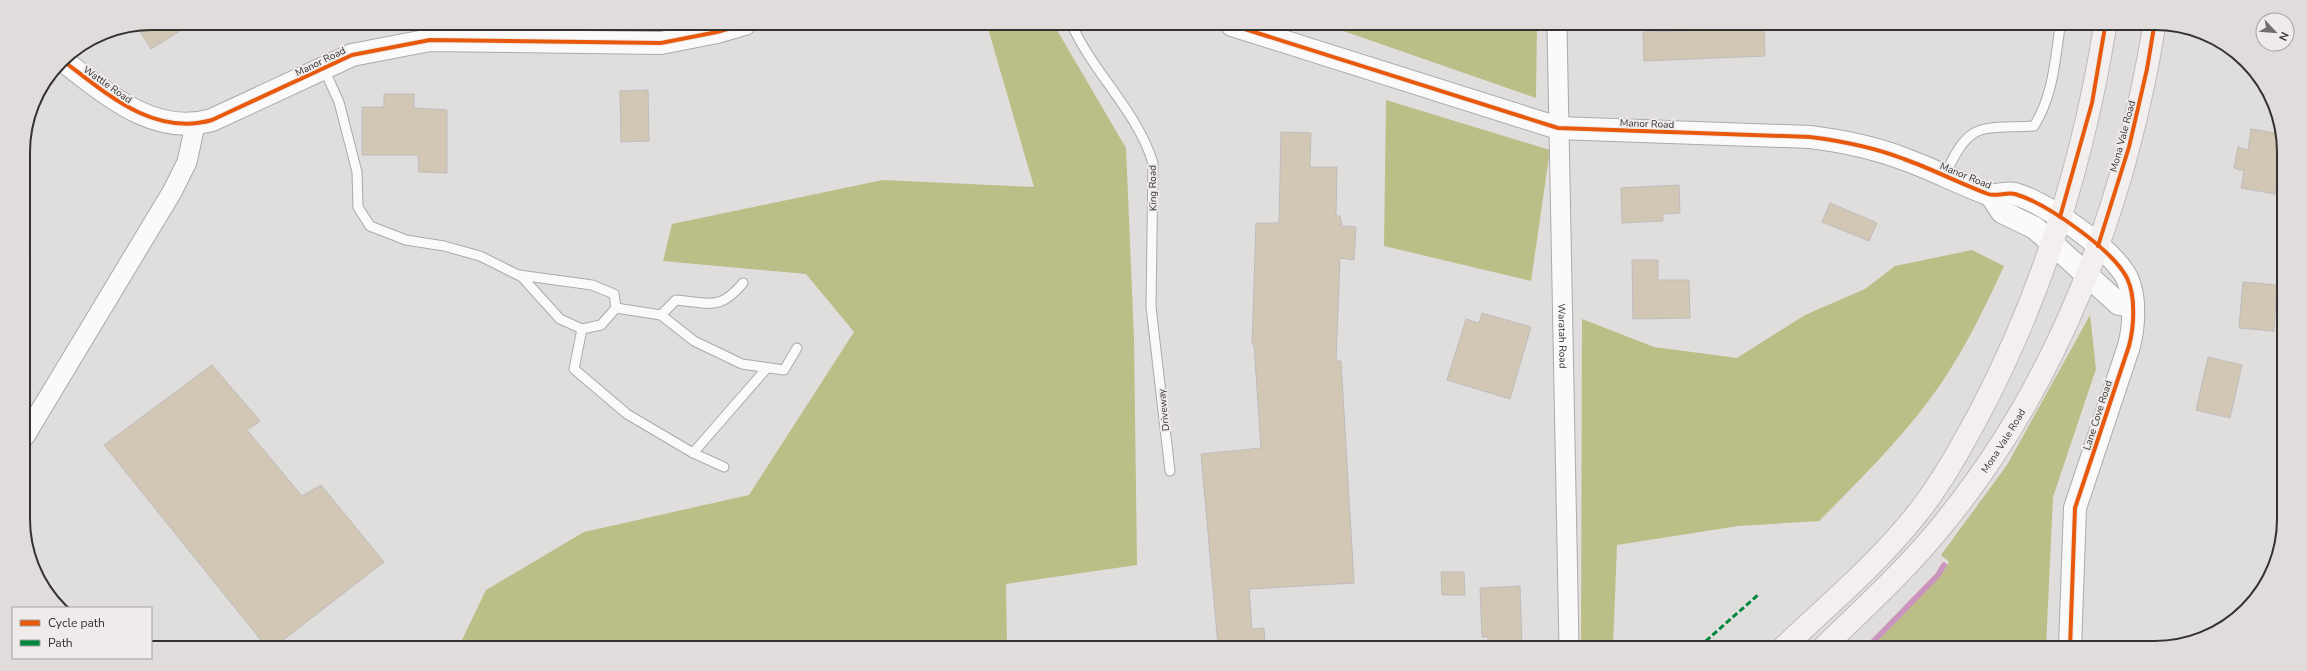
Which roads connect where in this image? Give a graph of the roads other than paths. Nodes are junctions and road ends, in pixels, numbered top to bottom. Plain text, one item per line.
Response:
1 (724, 30) edge
2 (1075, 30) edge
3 (1248, 30) edge
4 (1557, 30) edge
5 (2060, 30) edge
6 (2105, 30) edge
7 (2154, 30) edge
8 (68, 64) edge
9 (324, 69) junction
10 (195, 125) junction
11 (1558, 128) junction
12 (1945, 175) junction
13 (1990, 194) junction
14 (2060, 217) junction
15 (2052, 244) junction
16 (2098, 246) junction
17 (519, 275) junction
18 (2087, 276) junction
19 (743, 283) dead end
20 (2132, 306) junction
21 (616, 308) junction
22 (661, 315) junction
23 (582, 329) junction
24 (797, 348) dead end
25 (1156, 349) joint
26 (767, 368) junction
27 (30, 416) edge
28 (693, 453) junction
29 (724, 467) dead end
30 (1170, 472) dead end
31 (1569, 641) edge
32 (1790, 641) edge
33 (1830, 641) edge
34 (2070, 641) edge

1 - 9 street, Manor Road
2 - 25 lane, King Road
3 - 11 street, Manor Road
4 - 11 street, Waratah Road
5 - 12 lane
6 - 14 highway
7 - 16 highway, Mona Vale Road
8 - 10 street, Wattle Road
9 - 10 street, Manor Road
9 - 17 lane
10 - 27 street
11 - 12 street, Manor Road
11 - 31 street, Waratah Road
12 - 13 street, Manor Road
13 - 14 street, Manor Road
13 - 15 street, Manor Road
14 - 15 highway
14 - 16 street, Lane Cove Road
15 - 18 street
15 - 32 highway
16 - 18 highway, Mona Vale Road
16 - 20 street, Lane Cove Road
17 - 21 lane
17 - 23 lane
18 - 20 street
18 - 33 highway, Mona Vale Road
19 - 22 lane
20 - 34 street, Lane Cove Road
21 - 22 lane
21 - 23 lane
22 - 26 lane
23 - 28 lane
24 - 26 lane
25 - 30 lane, Driveway
26 - 28 lane
28 - 29 lane

